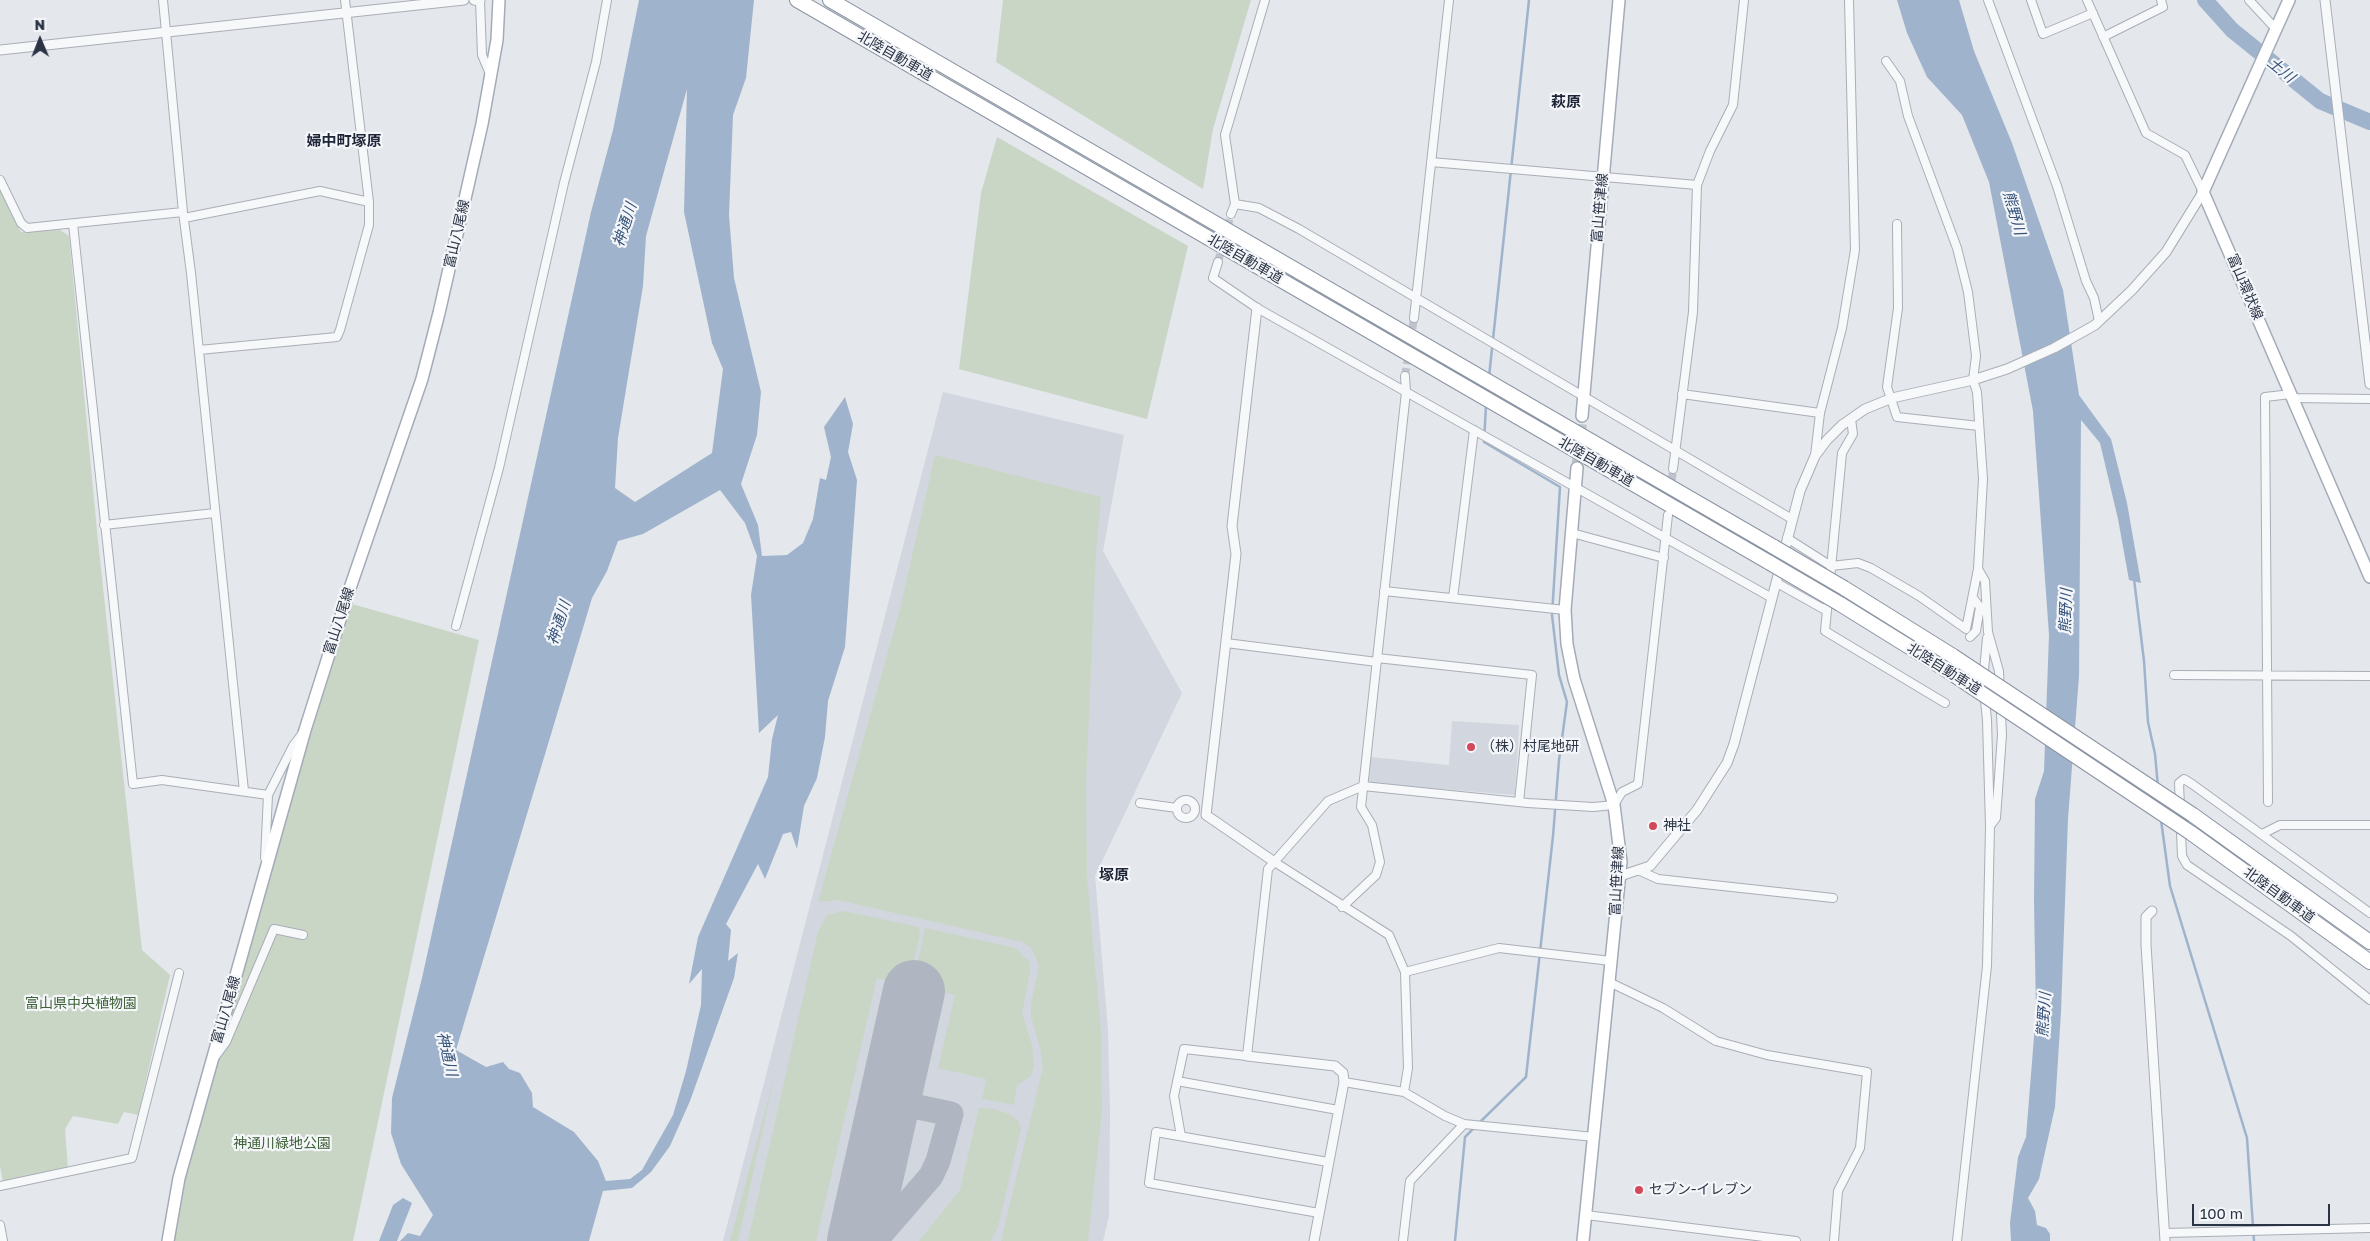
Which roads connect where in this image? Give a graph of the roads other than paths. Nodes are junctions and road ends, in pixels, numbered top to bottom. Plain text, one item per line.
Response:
1 (163, 0) edge
2 (345, 0) edge
3 (464, 0) edge
4 (478, 0) edge
5 (499, 0) edge
6 (607, 0) edge
7 (797, 0) edge
8 (830, 0) edge
9 (1265, 0) edge
10 (1449, 0) edge
11 (1618, 0) edge
12 (1744, 0) edge
13 (1848, 0) edge
14 (1988, 0) edge
15 (2031, 0) edge
16 (2087, 0) edge
17 (2161, 0) edge
18 (2249, 0) edge
19 (2289, 0) edge
20 (2325, 0) edge
21 (346, 13) junction
22 (2093, 13) junction
23 (2274, 31) junction
24 (166, 32) junction
25 (2103, 37) junction
26 (0, 50) edge
27 (1886, 61) dead end
28 (490, 74) junction
29 (1431, 162) junction
30 (1602, 177) junction
31 (0, 180) edge
32 (1696, 185) junction
33 (2202, 192) junction
34 (369, 202) junction
35 (1235, 204) junction
36 (1231, 214) tunnel mouth
37 (183, 215) junction
38 (73, 224) junction
39 (1897, 224) dead end
40 (1218, 262) tunnel mouth
41 (1416, 299) junction
42 (1257, 308) junction
43 (1414, 318) tunnel mouth
44 (2097, 323) junction
45 (199, 350) junction
46 (1405, 376) tunnel mouth
47 (1976, 379) junction
48 (2370, 384) edge
49 (1406, 392) junction
50 (1682, 394) junction
51 (2292, 396) junction
52 (1583, 397) junction
53 (1892, 398) junction
54 (2370, 399) edge
55 (1820, 413) junction
56 (1582, 416) tunnel mouth
57 (1851, 419) junction
58 (1979, 426) junction
59 (1474, 430) junction
60 (1676, 450) junction
61 (1815, 456) junction
62 (1577, 468) tunnel mouth
63 (1673, 469) tunnel mouth
64 (1576, 487) junction
65 (215, 513) junction
66 (1668, 515) tunnel mouth
67 (1792, 519) junction
68 (104, 525) junction
69 (1572, 533) junction
70 (1787, 538) junction
71 (1666, 539) junction
72 (1664, 558) junction
73 (1831, 566) junction
74 (1978, 570) junction
75 (2370, 577) edge
76 (1777, 583) junction
77 (1384, 591) junction
78 (1453, 598) junction
79 (1772, 598) junction
80 (1973, 598) junction
81 (1565, 610) junction
82 (1827, 611) junction
83 (456, 626) dead end
84 (1988, 632) junction
85 (1970, 637) dead end
86 (1226, 643) junction
87 (1377, 660) junction
88 (2174, 675) dead end
89 (2268, 675) junction
90 (2370, 676) edge
91 (1945, 703) dead end
92 (305, 730) junction
93 (1363, 786) junction
94 (244, 790) junction
95 (268, 795) junction
96 (1519, 802) junction
97 (2268, 802) dead end
98 (1140, 803) dead end
99 (1614, 805) junction
100 (1177, 808) junction
101 (1196, 810) junction
102 (1206, 812) junction
103 (2370, 825) edge
104 (1990, 826) junction
105 (2262, 834) junction
106 (1273, 861) junction
107 (265, 868) junction
108 (1638, 870) junction
109 (1620, 876) junction
110 (1832, 898) dead end
111 (1342, 907) junction
112 (2152, 911) dead end
113 (2370, 913) edge
114 (303, 935) dead end
115 (2370, 942) edge
116 (1611, 961) junction
117 (2370, 962) edge
118 (1405, 972) junction
119 (179, 973) dead end
120 (1610, 982) junction
121 (2370, 1000) edge
122 (1247, 1056) junction
123 (212, 1062) junction
124 (1177, 1081) junction
125 (1344, 1082) junction
126 (1404, 1092) junction
127 (1338, 1110) junction
128 (1464, 1124) junction
129 (1181, 1136) junction
130 (1594, 1137) junction
131 (1328, 1162) junction
132 (0, 1186) edge
133 (1319, 1213) junction
134 (1586, 1215) junction
135 (0, 1225) edge
136 (2370, 1228) edge
137 (2165, 1237) edge
138 (3, 1241) edge
139 (168, 1241) edge
140 (1314, 1241) edge
141 (1403, 1241) edge
142 (1583, 1241) edge
143 (1796, 1241) edge
144 (1834, 1241) edge
145 (1957, 1241) edge

1 - 24 street
2 - 21 street
3 - 21 street
4 - 28 street
5 - 28 main road, 富山八尾線
6 - 83 street
7 - 117 highway, 北陸自動車道, bridge
8 - 115 highway, 北陸自動車道, bridge
9 - 35 street
10 - 29 street
11 - 30 main road, 富山笹津線
12 - 32 street
13 - 55 street
14 - 44 street
15 - 22 street
16 - 22 street
17 - 25 street
18 - 23 street
19 - 23 main road
20 - 48 street
21 - 24 street
21 - 34 street
22 - 25 street
23 - 33 main road
24 - 26 street
24 - 37 street
25 - 33 street
27 - 47 street
28 - 92 main road, 富山八尾線
29 - 30 street
29 - 41 street
30 - 32 street
30 - 52 main road, 富山笹津線
31 - 38 street
32 - 50 street
33 - 44 street
33 - 51 main road, 富山環状線
34 - 37 street
34 - 45 street
35 - 36 street
35 - 41 street
37 - 38 street
37 - 45 street
38 - 68 street
39 - 53 street
40 - 42 street
41 - 43 street
41 - 52 street
42 - 49 street
42 - 86 street
44 - 47 street
45 - 65 street
46 - 49 street
47 - 53 street
47 - 58 street
49 - 59 street
49 - 77 street
50 - 55 street
50 - 60 street
51 - 54 street
51 - 75 main road, 富山環状線
51 - 89 street
52 - 56 main road, 富山笹津線
52 - 60 street
53 - 57 street
53 - 58 street
55 - 61 street
57 - 61 street
57 - 73 street
58 - 74 street
59 - 64 street
59 - 78 street
60 - 63 street
60 - 67 street
61 - 67 street
62 - 64 main road, 富山笹津線
64 - 69 main road, 富山笹津線
64 - 71 street
65 - 68 street
65 - 94 street
66 - 71 street
67 - 70 street
68 - 94 street
69 - 72 street
69 - 81 main road, 富山笹津線
70 - 73 street
70 - 76 street
71 - 72 street
71 - 79 street
72 - 99 street
73 - 80 street
73 - 82 street
74 - 80 street
74 - 84 street
76 - 79 street
76 - 82 street
77 - 78 street
77 - 87 street
78 - 81 street
79 - 108 street
80 - 85 street
81 - 99 main road, 富山笹津線
82 - 91 street
84 - 104 street
84 - 104 street
86 - 87 street
86 - 102 street
87 - 93 street
87 - 96 street
88 - 89 street
89 - 90 street
89 - 97 street
92 - 95 street
92 - 107 main road, 富山八尾線
93 - 96 street
93 - 106 street
93 - 111 street
94 - 95 street
95 - 107 street
96 - 99 street
98 - 100 street
99 - 109 main road, 富山笹津線
100 - 101 street
100 - 101 street
101 - 102 street
102 - 106 street
103 - 105 street
104 - 145 street
105 - 113 street
105 - 121 street
106 - 111 street
106 - 122 street
107 - 123 main road, 富山八尾線
108 - 109 street
108 - 110 street
109 - 116 main road, 富山笹津線
111 - 118 street
112 - 137 street
114 - 123 street
116 - 118 street
116 - 120 main road, 富山笹津線
118 - 126 street
119 - 132 street
120 - 130 main road, 富山笹津線
120 - 144 street
122 - 124 street
122 - 125 street
123 - 139 main road, 富山八尾線
124 - 127 street
124 - 129 street
125 - 126 street
125 - 127 street
126 - 128 street
127 - 131 street
128 - 130 street
128 - 141 street
129 - 131 street
129 - 133 street
130 - 134 main road, 富山笹津線
131 - 133 street
133 - 140 street
134 - 142 main road, 富山笹津線
134 - 143 street
135 - 138 street
136 - 137 street

